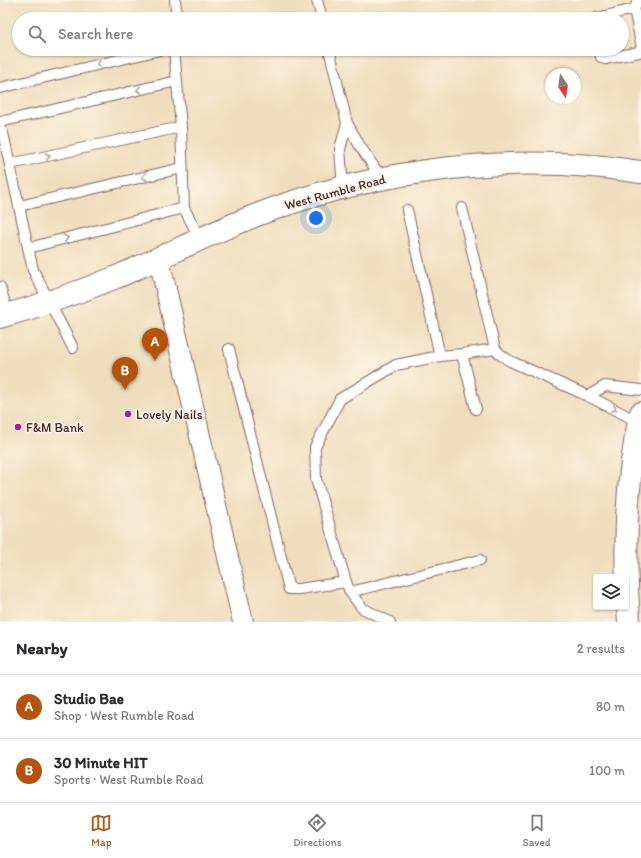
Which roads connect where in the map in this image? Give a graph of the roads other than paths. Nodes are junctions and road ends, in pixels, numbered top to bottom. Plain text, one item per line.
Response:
1 (175, 0) edge
2 (317, 0) edge
3 (640, 0) edge
4 (634, 9) junction
5 (176, 12) edge
6 (320, 12) edge
7 (622, 12) edge
8 (641, 43) edge
9 (641, 48) edge
10 (629, 54) edge
11 (135, 56) edge
12 (175, 56) edge
13 (331, 56) edge
14 (601, 56) edge
15 (619, 56) edge
16 (177, 81) junction
17 (0, 88) edge
18 (0, 122) edge
19 (348, 123) junction
20 (181, 127) junction
21 (0, 130) edge
22 (10, 164) junction
23 (182, 168) junction
24 (641, 172) edge
25 (382, 179) junction
26 (343, 188) junction
27 (19, 206) junction
28 (184, 208) junction
29 (462, 208) dead end
30 (407, 210) dead end
31 (200, 239) junction
32 (28, 248) junction
33 (158, 259) junction
34 (0, 287) edge
35 (50, 301) junction
36 (4, 316) edge
37 (73, 348) dead end
38 (229, 349) dead end
39 (495, 349) junction
40 (462, 354) junction
41 (440, 356) junction
42 (641, 390) edge
43 (588, 396) junction
44 (476, 409) dead end
45 (640, 418) edge
46 (480, 560) dead end
47 (346, 582) junction
48 (350, 592) junction
49 (243, 622) edge
50 (390, 622) edge
51 (629, 622) edge

1 - 5 lane
2 - 6 lane
3 - 4 lane
4 - 7 lane
4 - 8 lane
9 - 10 lane
11 -> 17 lane
12 - 16 lane
13 - 19 lane
14 - 15 lane
16 -> 18 lane
16 - 20 lane
19 - 25 lane
19 - 26 lane
22 -> 20 lane
20 - 23 lane
21 - 22 lane
22 - 27 lane
23 -> 27 lane
23 - 28 lane
24 - 25 street, West Rumble Road
25 - 26 street, West Rumble Road
26 - 31 street, West Rumble Road
27 - 32 lane
28 - 31 lane
32 -> 28 lane
29 - 39 lane
30 - 41 lane
31 - 33 street, West Rumble Road
32 - 35 lane
33 - 35 street, West Rumble Road
33 - 49 street
34 - 36 lane
35 - 36 street, West Rumble Road
35 - 37 lane
38 - 47 lane
39 - 40 lane
39 - 43 lane
40 - 41 lane
40 - 44 lane
41 - 47 lane
42 - 43 lane
43 -> 45 lane
45 - 51 street
46 - 48 lane
47 - 48 lane
48 - 50 lane

